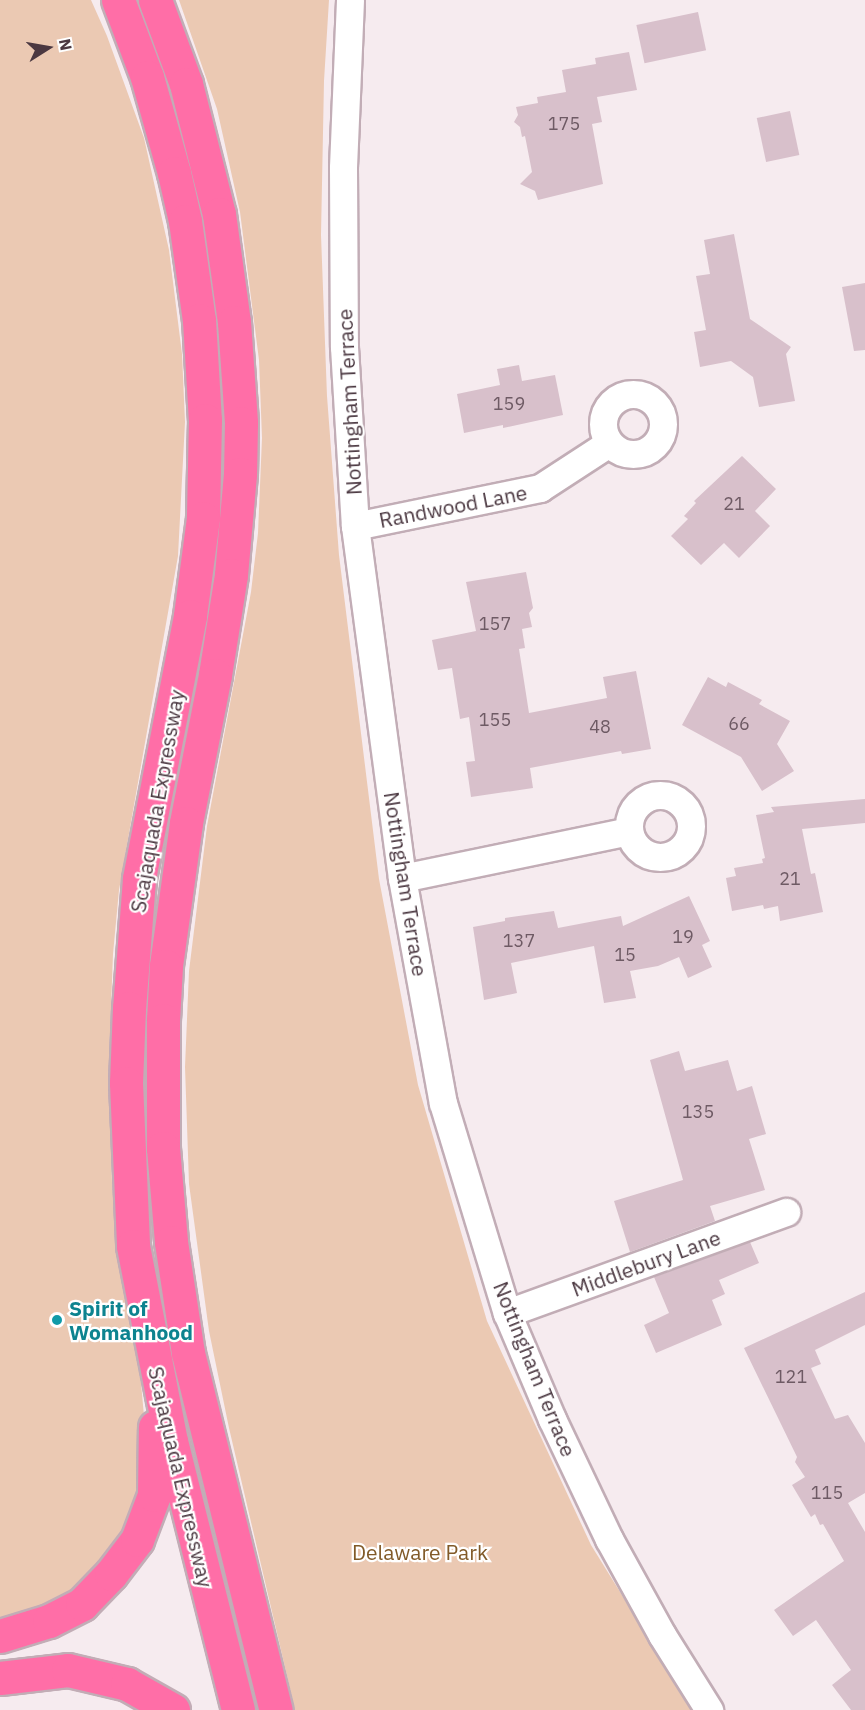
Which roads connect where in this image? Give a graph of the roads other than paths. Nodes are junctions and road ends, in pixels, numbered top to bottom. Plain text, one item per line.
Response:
1 (118, 0) edge
2 (155, 0) edge
3 (350, 0) edge
4 (609, 443) dead end
5 (355, 526) junction
6 (629, 831) dead end
7 (402, 878) junction
8 (786, 1212) dead end
9 (507, 1313) junction
10 (156, 1374) junction
11 (0, 1636) edge
12 (0, 1678) edge
13 (173, 1710) edge
14 (238, 1710) edge
15 (276, 1710) edge
16 (709, 1710) edge

1 - 10 highway, Scajaquada Expressway
2 - 15 highway, Scajaquada Expressway
3 - 5 street, Nottingham Terrace
4 - 5 street, Randwood Lane
5 - 7 street, Nottingham Terrace
6 - 7 street
7 - 9 street, Nottingham Terrace
8 - 9 street, Middlebury Lane
9 - 16 street, Nottingham Terrace
10 - 11 highway
10 - 14 highway, Scajaquada Expressway
12 - 13 highway

